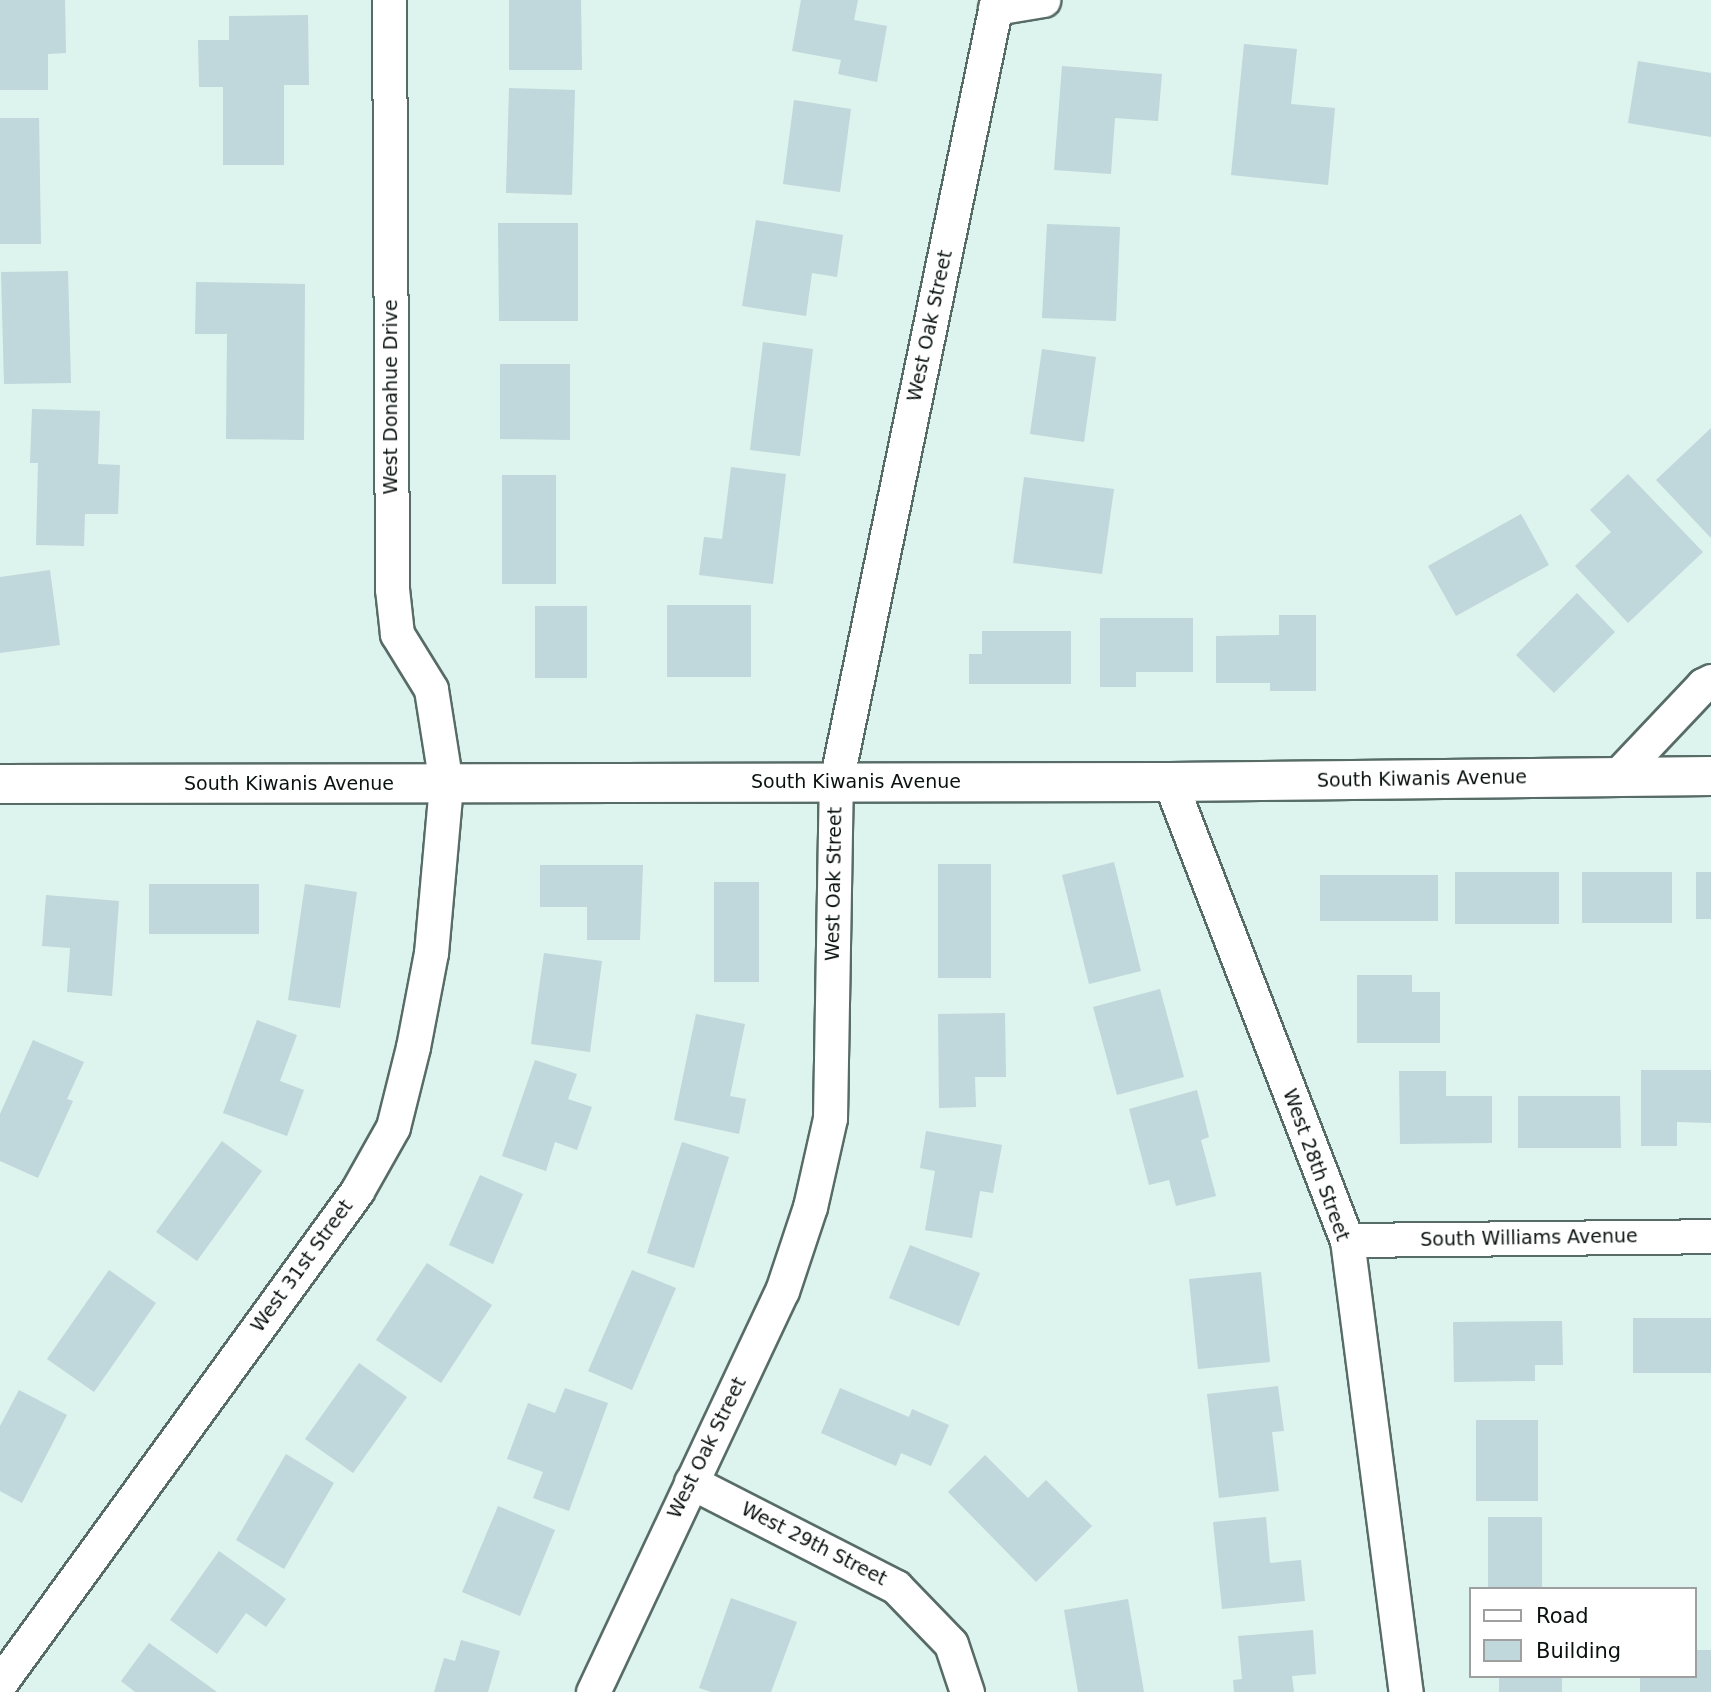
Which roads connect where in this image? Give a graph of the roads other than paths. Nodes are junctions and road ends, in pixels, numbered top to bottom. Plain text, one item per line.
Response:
1 (389, 0) edge
2 (1043, 0) edge
3 (996, 4) edge
4 (1711, 681) edge
5 (1711, 776) edge
6 (1616, 777) junction
7 (836, 782) junction
8 (1170, 782) junction
9 (0, 783) edge
10 (446, 783) junction
11 (1711, 1236) edge
12 (1346, 1240) junction
13 (691, 1482) junction
14 (0, 1683) edge
15 (593, 1692) edge
16 (967, 1692) edge
17 (1406, 1692) edge

1 - 10 street, West Donahue Drive
2 - 3 street
3 - 7 street, West Oak Street
4 - 6 street
5 - 6 main road, South Kiwanis Avenue
6 - 8 main road, South Kiwanis Avenue
7 - 8 main road, South Kiwanis Avenue
7 - 10 main road, South Kiwanis Avenue
7 - 13 street, West Oak Street
8 - 12 street, West 28th Street
9 - 10 main road, South Kiwanis Avenue
10 - 14 street, West 31st Street
11 - 12 street, South Williams Avenue
12 - 17 street, West 28th Street
13 - 15 street, West Oak Street
13 - 16 street, West 29th Street

